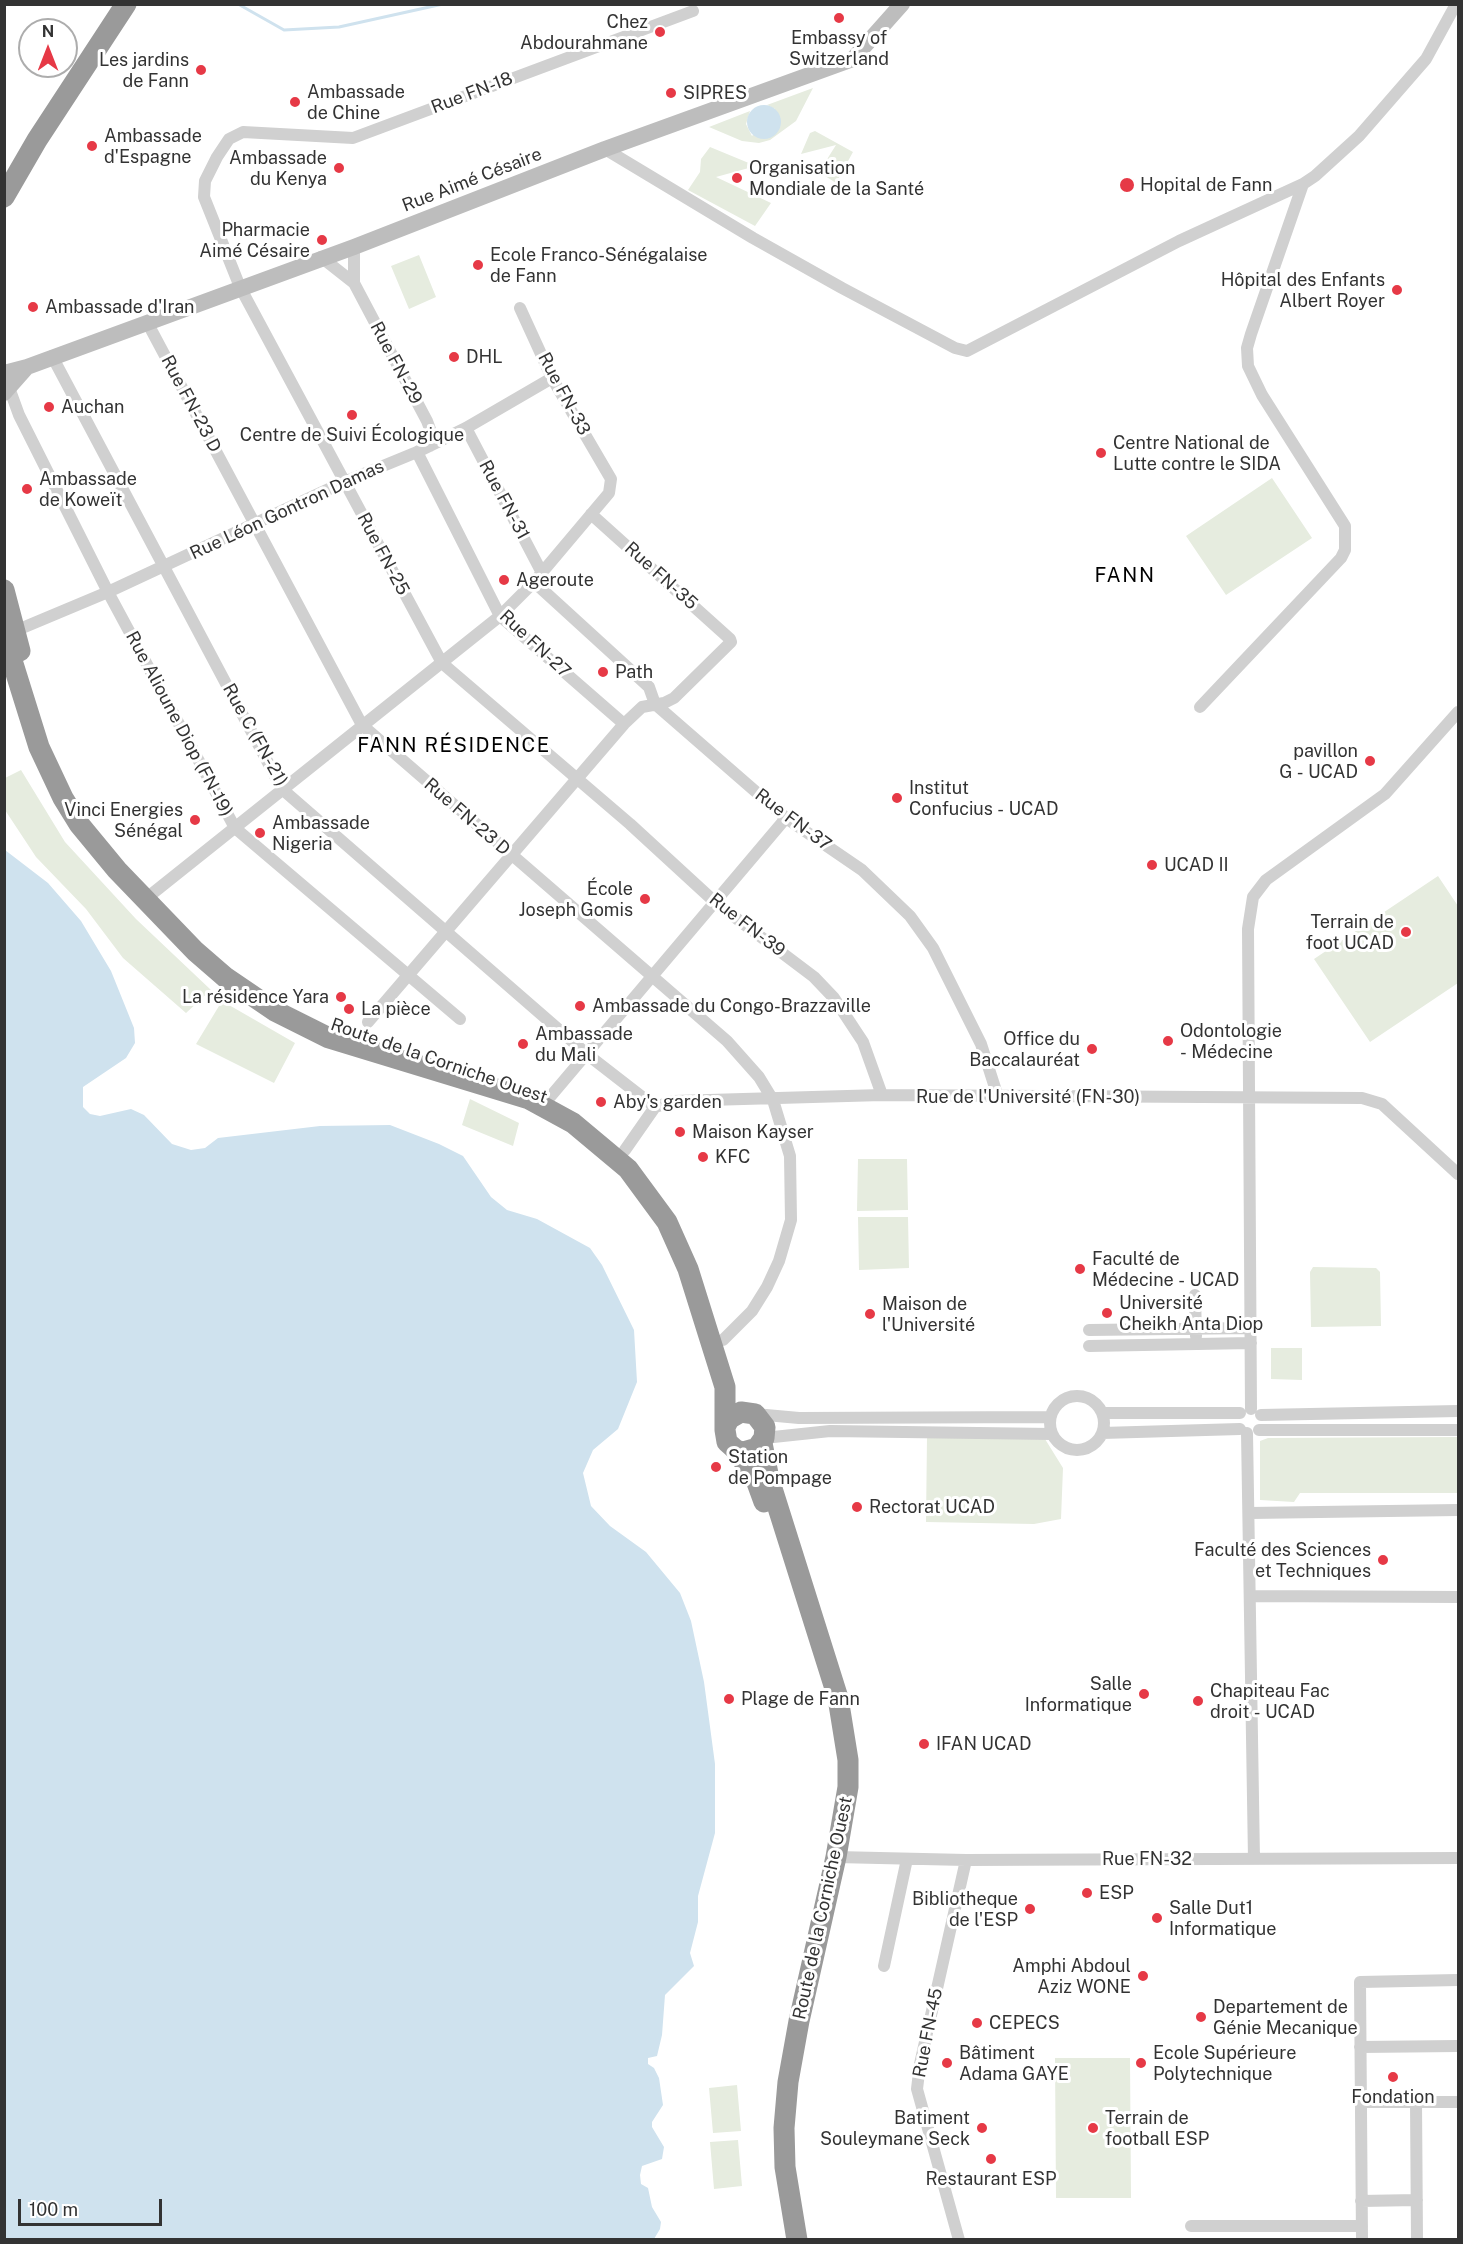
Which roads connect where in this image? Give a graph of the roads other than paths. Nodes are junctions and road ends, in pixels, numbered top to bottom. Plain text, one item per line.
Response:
1 (114, 4) edge
2 (126, 4) edge
3 (902, 4) edge
4 (1456, 4) edge
5 (693, 11) dead end
6 (605, 149) junction
7 (4, 173) edge
8 (1302, 184) junction
9 (4, 197) edge
10 (354, 247) junction
11 (321, 257) junction
12 (354, 283) junction
13 (240, 287) junction
14 (520, 308) dead end
15 (147, 321) junction
16 (39, 362) junction
17 (552, 378) junction
18 (6, 383) edge
19 (466, 428) junction
20 (430, 446) junction
21 (417, 452) junction
22 (344, 482) junction
23 (591, 514) junction
24 (254, 524) junction
25 (164, 567) junction
26 (541, 571) junction
27 (534, 582) junction
28 (4, 590) edge
29 (108, 592) junction
30 (500, 616) junction
31 (10, 633) edge
32 (442, 663) junction
33 (655, 704) junction
34 (1200, 707) dead end
35 (1458, 712) edge
36 (624, 724) junction
37 (362, 725) junction
38 (576, 780) junction
39 (282, 789) junction
40 (786, 818) junction
41 (235, 828) junction
42 (511, 855) junction
43 (153, 893) junction
44 (716, 903) junction
45 (446, 931) junction
46 (408, 976) junction
47 (651, 976) junction
48 (460, 1019) dead end
49 (368, 1022) dead end
50 (588, 1055) junction
51 (882, 1095) junction
52 (550, 1097) junction
53 (998, 1097) junction
54 (1248, 1099) junction
55 (773, 1100) junction
56 (655, 1107) junction
57 (625, 1150) junction
58 (1458, 1174) edge
59 (1195, 1295) dead end
60 (1251, 1328) junction
61 (1089, 1330) dead end
62 (1168, 1330) junction
63 (1196, 1330) junction
64 (1124, 1331) junction
65 (723, 1340) junction
66 (1251, 1343) junction
67 (1169, 1344) junction
68 (1196, 1344) junction
69 (1124, 1345) junction
70 (1089, 1346) dead end
71 (1458, 1411) edge
72 (1251, 1412) junction
73 (752, 1413) junction
74 (1102, 1413) junction
75 (1050, 1417) junction
76 (726, 1425) junction
77 (1458, 1430) edge
78 (1249, 1431) junction
79 (1102, 1433) junction
80 (1052, 1434) junction
81 (763, 1441) junction
82 (736, 1450) junction
83 (1458, 1510) edge
84 (1250, 1513) junction
85 (1251, 1596) junction
86 (1458, 1597) edge
87 (836, 1857) junction
88 (907, 1858) junction
89 (1458, 1858) edge
90 (1254, 1859) junction
91 (966, 1860) junction
92 (884, 1966) dead end
93 (1458, 1980) edge
94 (1458, 2046) edge
95 (1360, 2047) junction
96 (1361, 2102) junction
97 (1416, 2102) junction
98 (1458, 2102) edge
99 (1417, 2200) junction
100 (1361, 2201) junction
101 (1191, 2226) dead end
102 (1270, 2226) junction
103 (1362, 2226) junction
104 (786, 2240) edge
105 (798, 2240) edge
106 (959, 2240) edge
107 (1270, 2240) edge
108 (1362, 2240) edge
109 (1417, 2240) edge

1 - 7 highway
2 - 9 highway
3 - 6 street, Rue Aimé Césaire
4 - 8 street
5 - 13 street, Rue FN-18
6 - 8 street
6 - 10 street, Rue Aimé Césaire
8 - 34 street
10 - 11 street, Rue Aimé Césaire
10 - 12 street
11 - 12 street
11 - 13 street, Rue Aimé Césaire
12 - 20 street, Rue FN-29
13 - 15 street, Rue Aimé Césaire
13 - 22 street, Rue FN-25
14 - 17 street, Rue FN-33
15 - 16 street, Rue Aimé Césaire
15 - 24 street, Rue FN-23 D
16 - 18 street
16 - 25 street, Rue C (FN-21)
17 - 19 street, Rue Léon Gontron Damas
17 - 23 street, Rue FN-33
18 - 29 street, Rue Alioune Diop (FN-19)
19 - 20 street, Rue Léon Gontron Damas
19 - 26 street, Rue FN-31
20 - 21 street, Rue Léon Gontron Damas
21 - 22 street, Rue Léon Gontron Damas
21 - 30 street, Rue FN-27
22 - 24 street, Rue Léon Gontron Damas
22 - 32 street, Rue FN-25
23 - 26 street
23 - 33 street, Rue FN-35
24 - 25 street, Rue Léon Gontron Damas
24 - 37 street, Rue FN-23 D
25 - 29 street, Rue Léon Gontron Damas
25 - 39 street, Rue C (FN-21)
26 - 27 street
27 - 30 street
27 - 33 street, Rue FN-37
28 - 31 highway, Route de la Corniche Ouest
29 - 31 street, Rue Léon Gontron Damas
29 - 41 street, Rue Alioune Diop (FN-19)
30 - 32 street
30 - 36 street, Rue FN-27
31 - 43 highway, Route de la Corniche Ouest
31 - 76 highway, Route de la Corniche Ouest
32 - 37 street
32 - 38 street, Rue FN-25
33 - 36 street
33 - 40 street, Rue FN-37
35 - 54 street
36 - 38 street
37 - 39 street
37 - 42 street, Rue FN-23 D
38 - 42 street
38 - 44 street, Rue FN-39
39 - 41 street
39 - 45 street, Rue C (FN-21)
40 - 44 street
40 - 53 street, Rue FN-37
41 - 43 street
41 - 46 street, Rue Alioune Diop (FN-19)
42 - 45 street
42 - 47 street, Rue FN-23 D
43 - 52 highway, Route de la Corniche Ouest
44 - 47 street
44 - 51 street, Rue FN-39
45 - 46 street
45 - 50 street, Rue C (FN-21)
46 - 48 street, Rue Alioune Diop (FN-19)
46 - 49 street
47 - 50 street
47 - 55 street, Rue FN-23 D
50 - 52 street
50 - 56 street
51 - 53 street, Rue de l'Université (FN-30)
51 - 55 street, Rue de l'Université (FN-30)
52 - 57 highway, Route de la Corniche Ouest
53 - 54 street, Rue de l'Université (FN-30)
54 - 58 street, Rue de l'Université (FN-30)
54 - 60 street
55 - 56 street, Rue de l'Université (FN-30)
55 - 65 street, Rue FN-23 D
56 - 57 street
57 - 65 highway, Route de la Corniche Ouest
59 - 63 street
60 - 63 street
60 - 66 street
61 - 64 street
62 - 63 street
62 - 64 street
62 - 67 street
63 - 68 street
64 - 69 street
65 - 73 highway, Route de la Corniche Ouest
66 - 68 street
66 - 72 street
67 - 68 street
67 - 69 street
69 - 70 street
71 - 72 street
72 - 74 street
72 - 78 street
72 - 78 street
73 - 75 street
73 - 76 highway
73 - 81 highway
74 - 75 street
74 - 79 street
75 - 80 street
76 - 82 highway
77 - 78 street
78 - 79 street
78 - 84 street
79 - 80 street
80 - 81 street
81 - 82 highway
81 - 87 highway, Route de la Corniche Ouest
82 - 104 highway, Route de la Corniche Ouest
83 - 84 street
84 - 85 street
85 - 86 street
85 - 90 street
87 - 88 street, Rue FN-32
87 - 105 highway, Route de la Corniche Ouest
88 - 91 street, Rue FN-32
88 - 92 street
89 - 90 street, Rue FN-32
90 - 91 street, Rue FN-32
91 - 106 street, Rue FN-45
93 - 95 street
94 - 95 street
95 - 96 street
96 - 97 street
96 - 100 street
97 - 98 street
97 - 99 street
99 - 100 street
99 - 109 street
100 - 103 street
101 - 102 street
102 - 103 street
102 - 107 street
103 - 108 street

